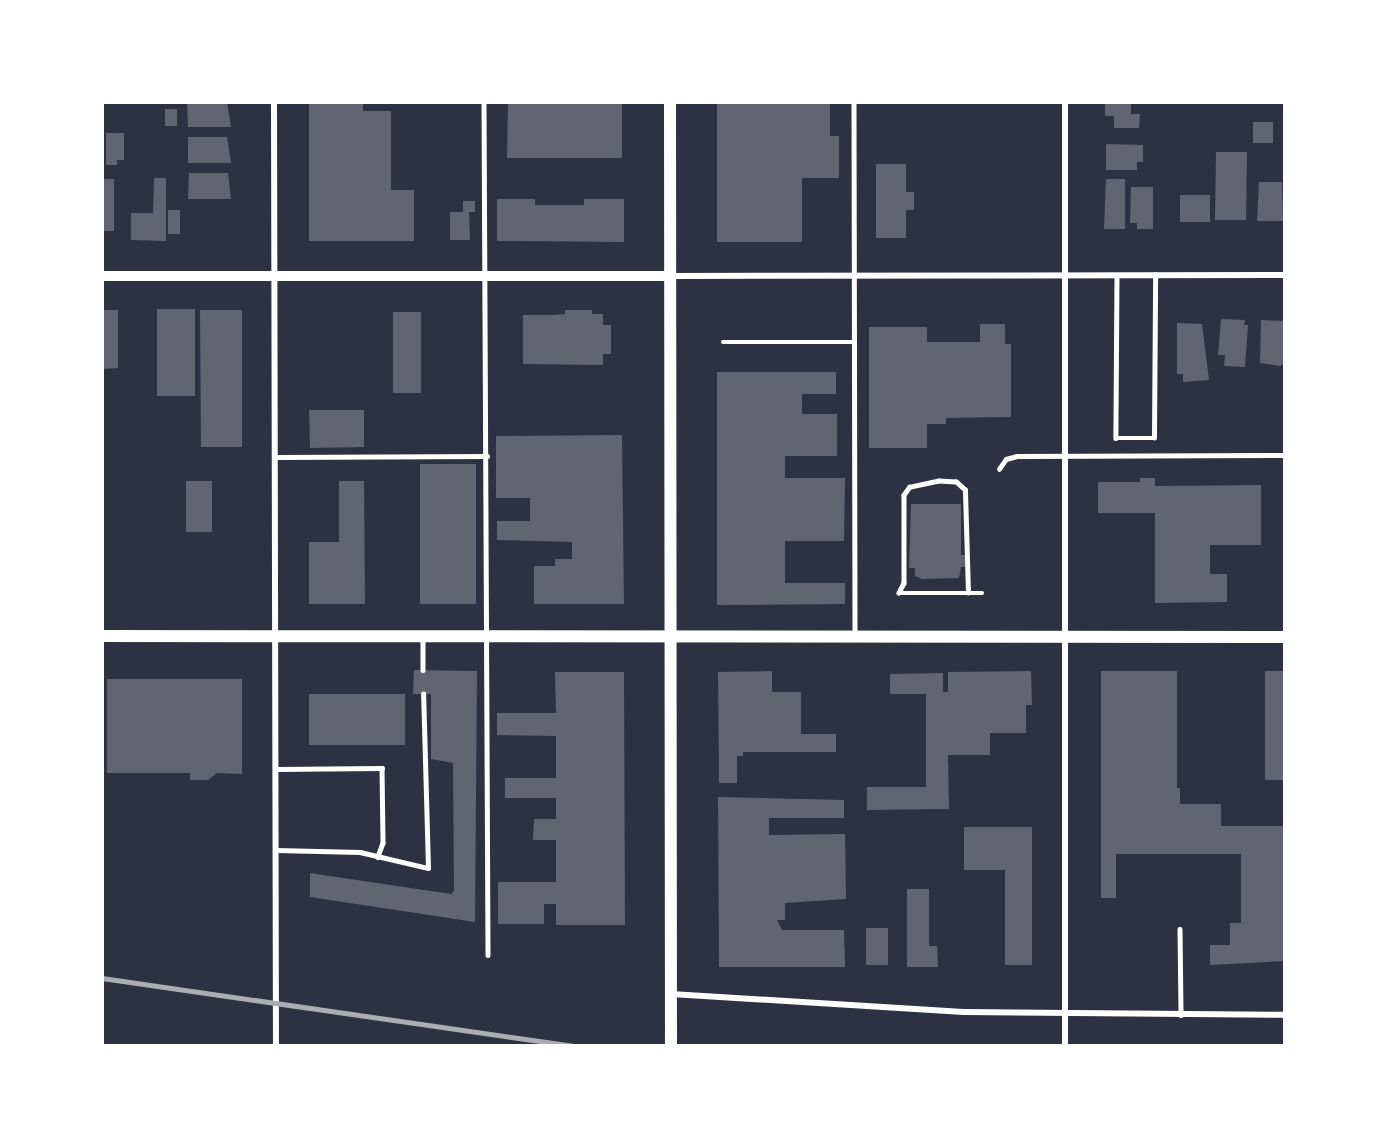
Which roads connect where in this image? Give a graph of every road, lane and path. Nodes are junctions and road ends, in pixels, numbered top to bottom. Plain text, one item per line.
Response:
1 (274, 102) edge
2 (484, 102) edge
3 (669, 102) edge
4 (854, 102) edge
5 (1065, 102) edge
6 (275, 275) junction
7 (854, 275) junction
8 (1155, 275) junction
9 (1285, 275) edge
10 (102, 276) edge
11 (485, 276) junction
12 (670, 276) junction
13 (1065, 276) junction
14 (1117, 276) junction
15 (723, 342) dead end
16 (854, 342) junction
17 (1285, 455) edge
18 (487, 456) junction
19 (1065, 456) junction
20 (276, 457) junction
21 (999, 469) dead end
22 (968, 593) junction
23 (982, 593) dead end
24 (102, 636) edge
25 (1066, 637) junction
26 (1285, 637) edge
27 (276, 638) junction
28 (423, 638) junction
29 (488, 638) junction
30 (855, 638) junction
31 (670, 639) junction
32 (423, 670) dead end
33 (423, 694) dead end
34 (276, 769) junction
35 (276, 850) junction
36 (378, 857) junction
37 (1180, 929) dead end
38 (488, 955) dead end
39 (671, 994) junction
40 (1066, 1015) junction
41 (1181, 1015) junction
42 (1285, 1015) edge
43 (276, 1046) edge
44 (671, 1046) edge
45 (1065, 1046) edge

1 - 6 street
2 - 11 lane
3 - 12 main road
4 - 7 lane
5 - 13 street
6 - 10 street
6 - 11 street
6 - 20 street
7 - 12 street
7 - 13 street
7 - 16 lane
8 - 9 street
8 - 14 street
8 - 14 lane
11 - 12 street
11 - 18 lane
12 - 31 main road
13 - 14 street
13 - 19 street
15 - 16 lane
16 - 30 lane
17 - 19 lane
18 - 20 lane
18 - 29 lane
19 - 21 lane
19 - 25 street
20 - 27 street
22 - 22 lane
22 - 23 lane
24 - 27 main road
25 - 26 main road
25 - 30 main road
25 - 40 street
27 - 28 main road
27 - 34 street
28 - 29 main road
28 - 32 lane
29 - 31 main road
29 - 38 lane
30 - 31 main road
31 - 39 main road
33 - 36 lane
34 - 35 street
34 - 36 lane
35 - 36 lane
35 - 43 street
37 - 41 lane
39 - 40 street
39 - 44 main road
40 - 41 street
40 - 45 street
41 - 42 street

